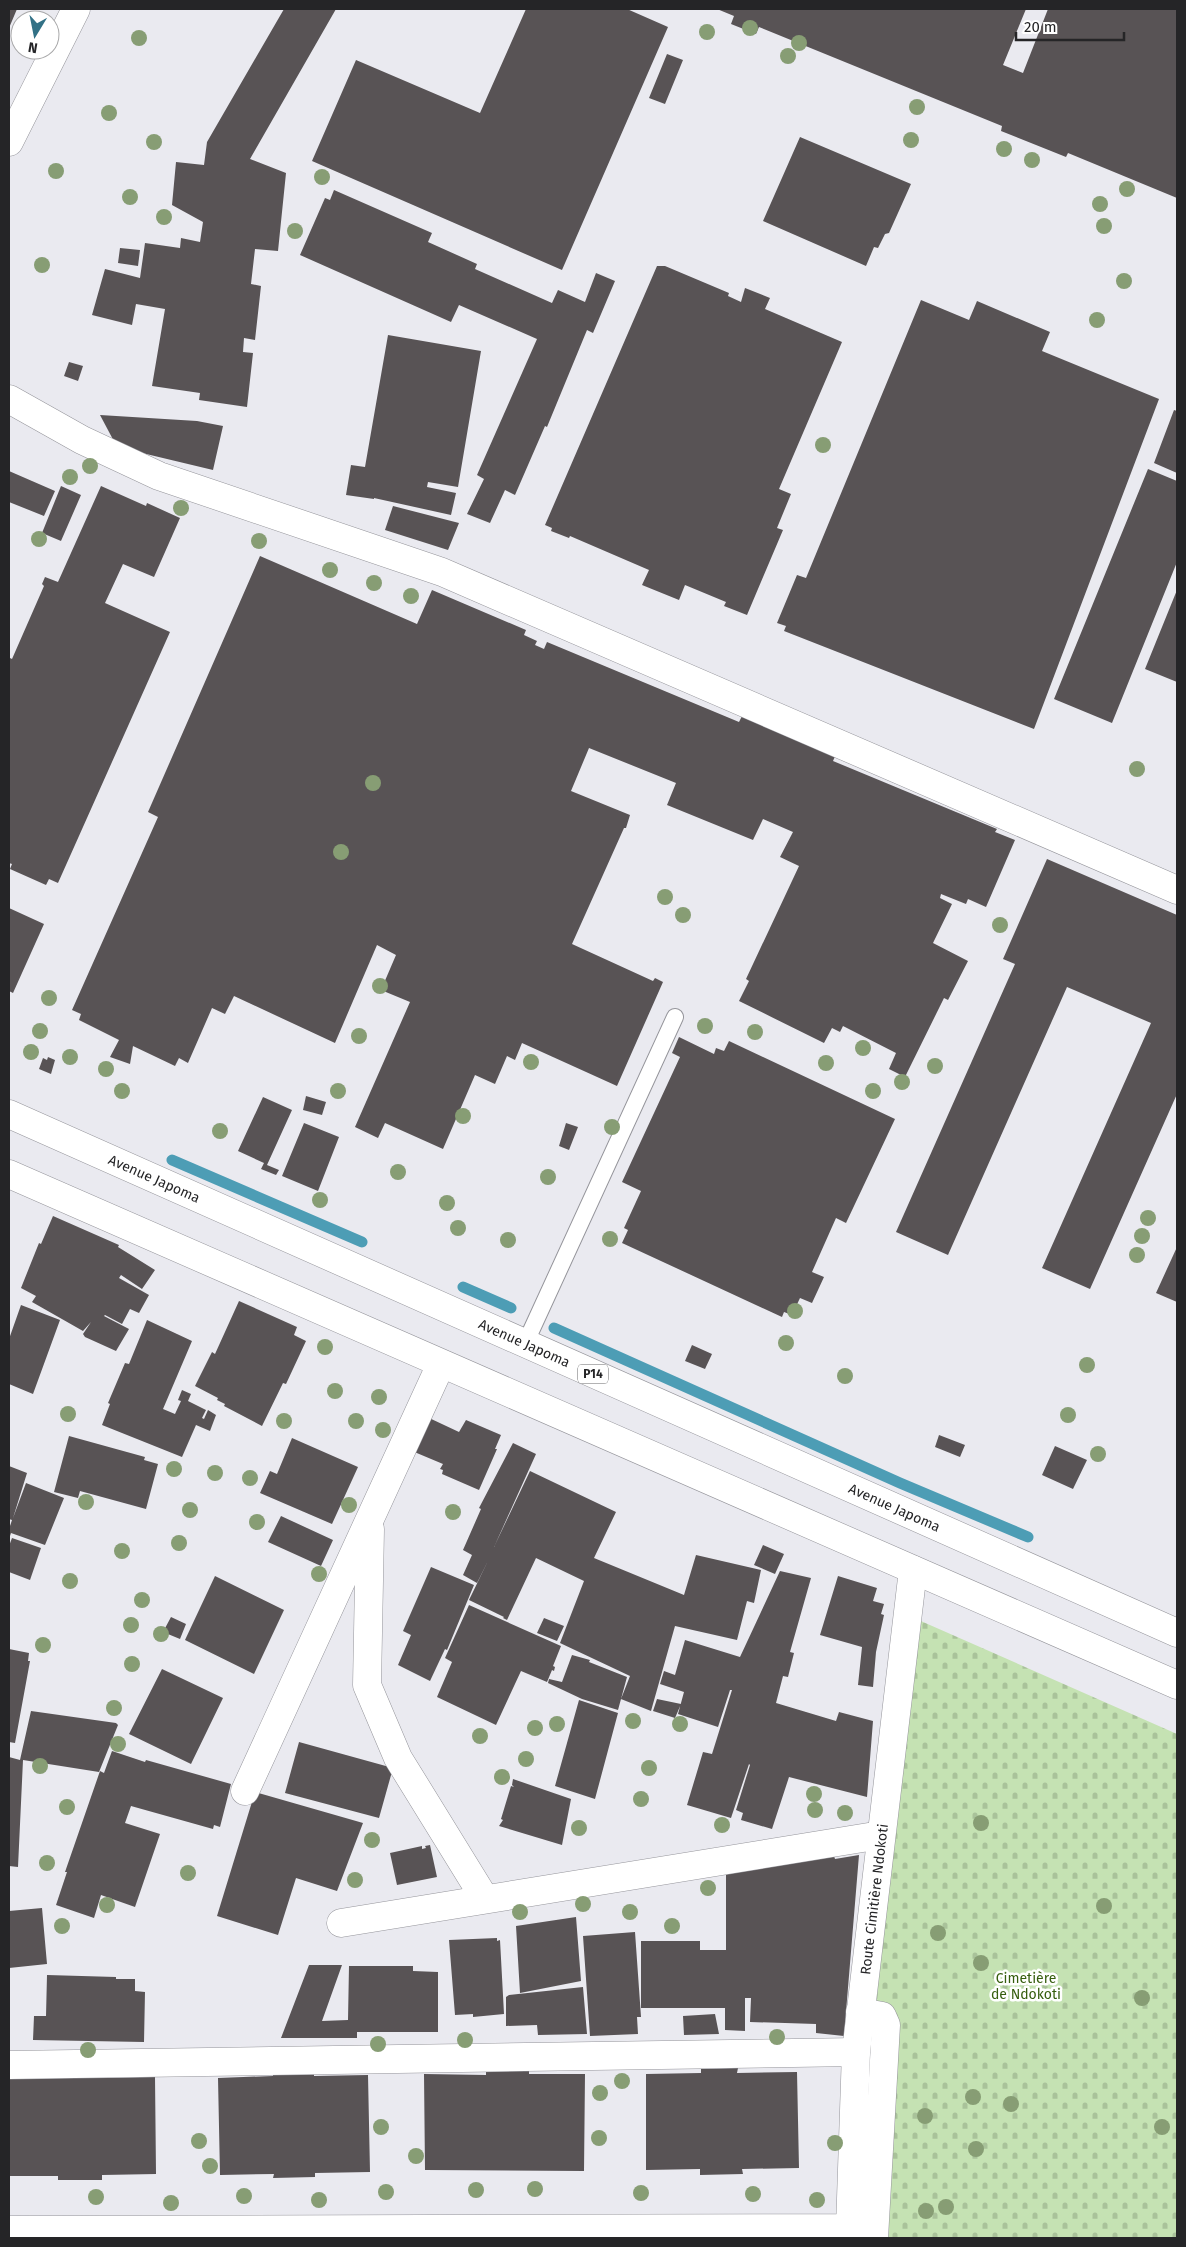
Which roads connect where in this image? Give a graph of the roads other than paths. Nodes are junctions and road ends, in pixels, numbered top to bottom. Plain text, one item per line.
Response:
1 (76, 9) edge
2 (9, 142) edge
3 (9, 399) edge
4 (1177, 890) edge
5 (675, 1017) dead end
6 (9, 1114) edge
7 (9, 1174) edge
8 (526, 1344) junction
9 (441, 1364) junction
10 (370, 1518) junction
11 (913, 1570) junction
12 (1177, 1633) edge
13 (1177, 1685) edge
14 (245, 1791) dead end
15 (882, 1835) junction
16 (486, 1899) junction
17 (341, 1923) dead end
18 (860, 2012) junction
19 (856, 2052) junction
20 (9, 2065) edge
21 (9, 2230) edge
22 (874, 2238) edge

1 - 2 street
3 - 4 street
5 - 8 lane
6 - 8 street, Avenue Japoma / P14
7 - 9 street
8 - 12 street, Avenue Japoma / P14
9 - 10 street
9 - 11 street
10 - 14 street
10 - 16 street
11 - 13 street
11 - 15 street, Route Cimitière Ndokoti
15 - 16 street
15 - 18 street, Route Cimitière Ndokoti
16 - 17 street
18 - 19 street, Route Cimitière Ndokoti
18 - 22 street
19 - 20 street
19 - 21 street, Route Cimitière Ndokoti

